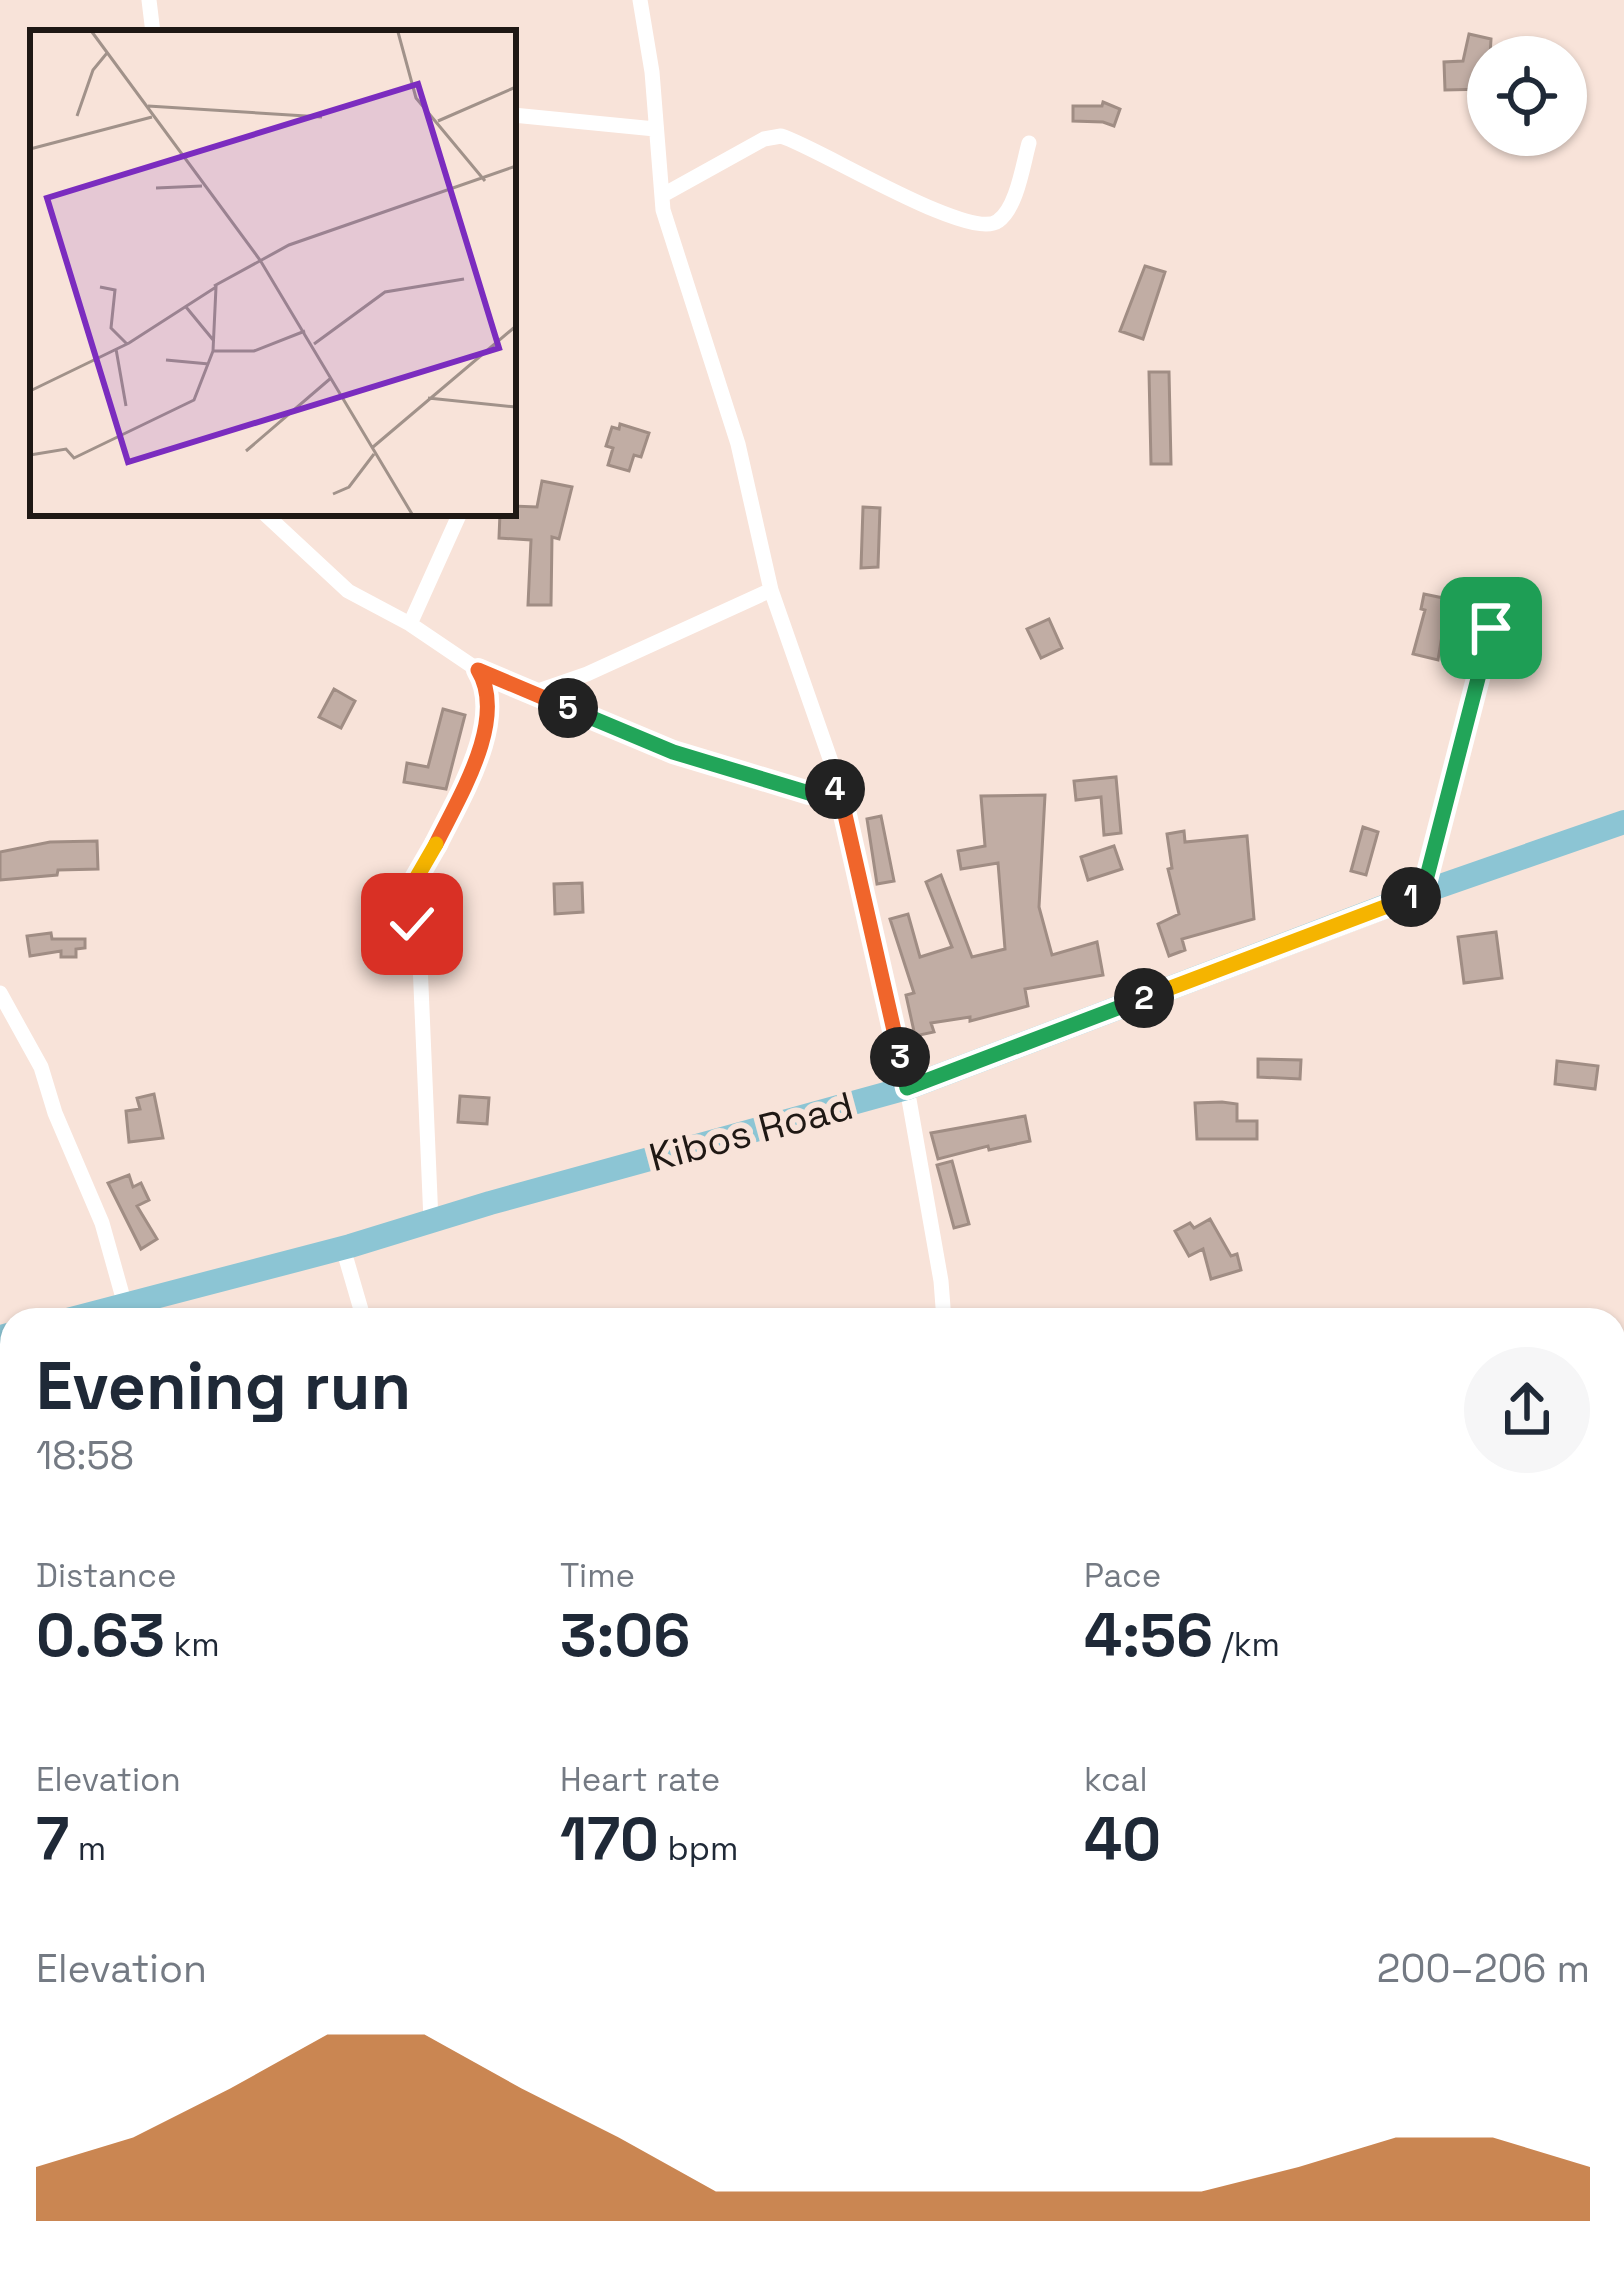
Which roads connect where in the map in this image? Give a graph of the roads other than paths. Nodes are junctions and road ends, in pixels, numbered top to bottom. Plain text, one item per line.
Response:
1 (149, 0) edge
2 (640, 0) edge
3 (153, 30) edge
4 (516, 115) edge
5 (655, 129) junction
6 (1029, 143) dead end
7 (663, 195) junction
8 (267, 516) edge
9 (459, 516) edge
10 (771, 590) junction
11 (410, 624) junction
12 (1491, 628) dead end
13 (478, 670) junction
14 (532, 693) junction
15 (838, 784) junction
16 (1624, 822) edge
17 (1423, 892) junction
18 (0, 993) edge
19 (907, 1088) junction
20 (431, 1221) junction
21 (343, 1248) junction
22 (125, 1305) junction
23 (113, 1308) edge
24 (360, 1308) edge
25 (943, 1308) edge

1 - 3 street
2 - 5 street
4 - 5 street
5 - 7 street
6 - 7 street
7 - 10 street
8 - 11 street
9 - 11 street
10 - 14 street
10 - 15 street
11 - 13 street
12 - 17 street
13 - 14 street
13 - 20 street
14 - 15 street
15 - 19 street
16 - 17 main road, Kibos Road
17 - 19 main road, Kibos Road
18 - 22 street
19 - 20 main road, Kibos Road
19 - 25 street
20 - 21 main road, Kibos Road
21 - 22 main road, Kibos Road
21 - 24 street
22 - 23 main road, Kibos Road

